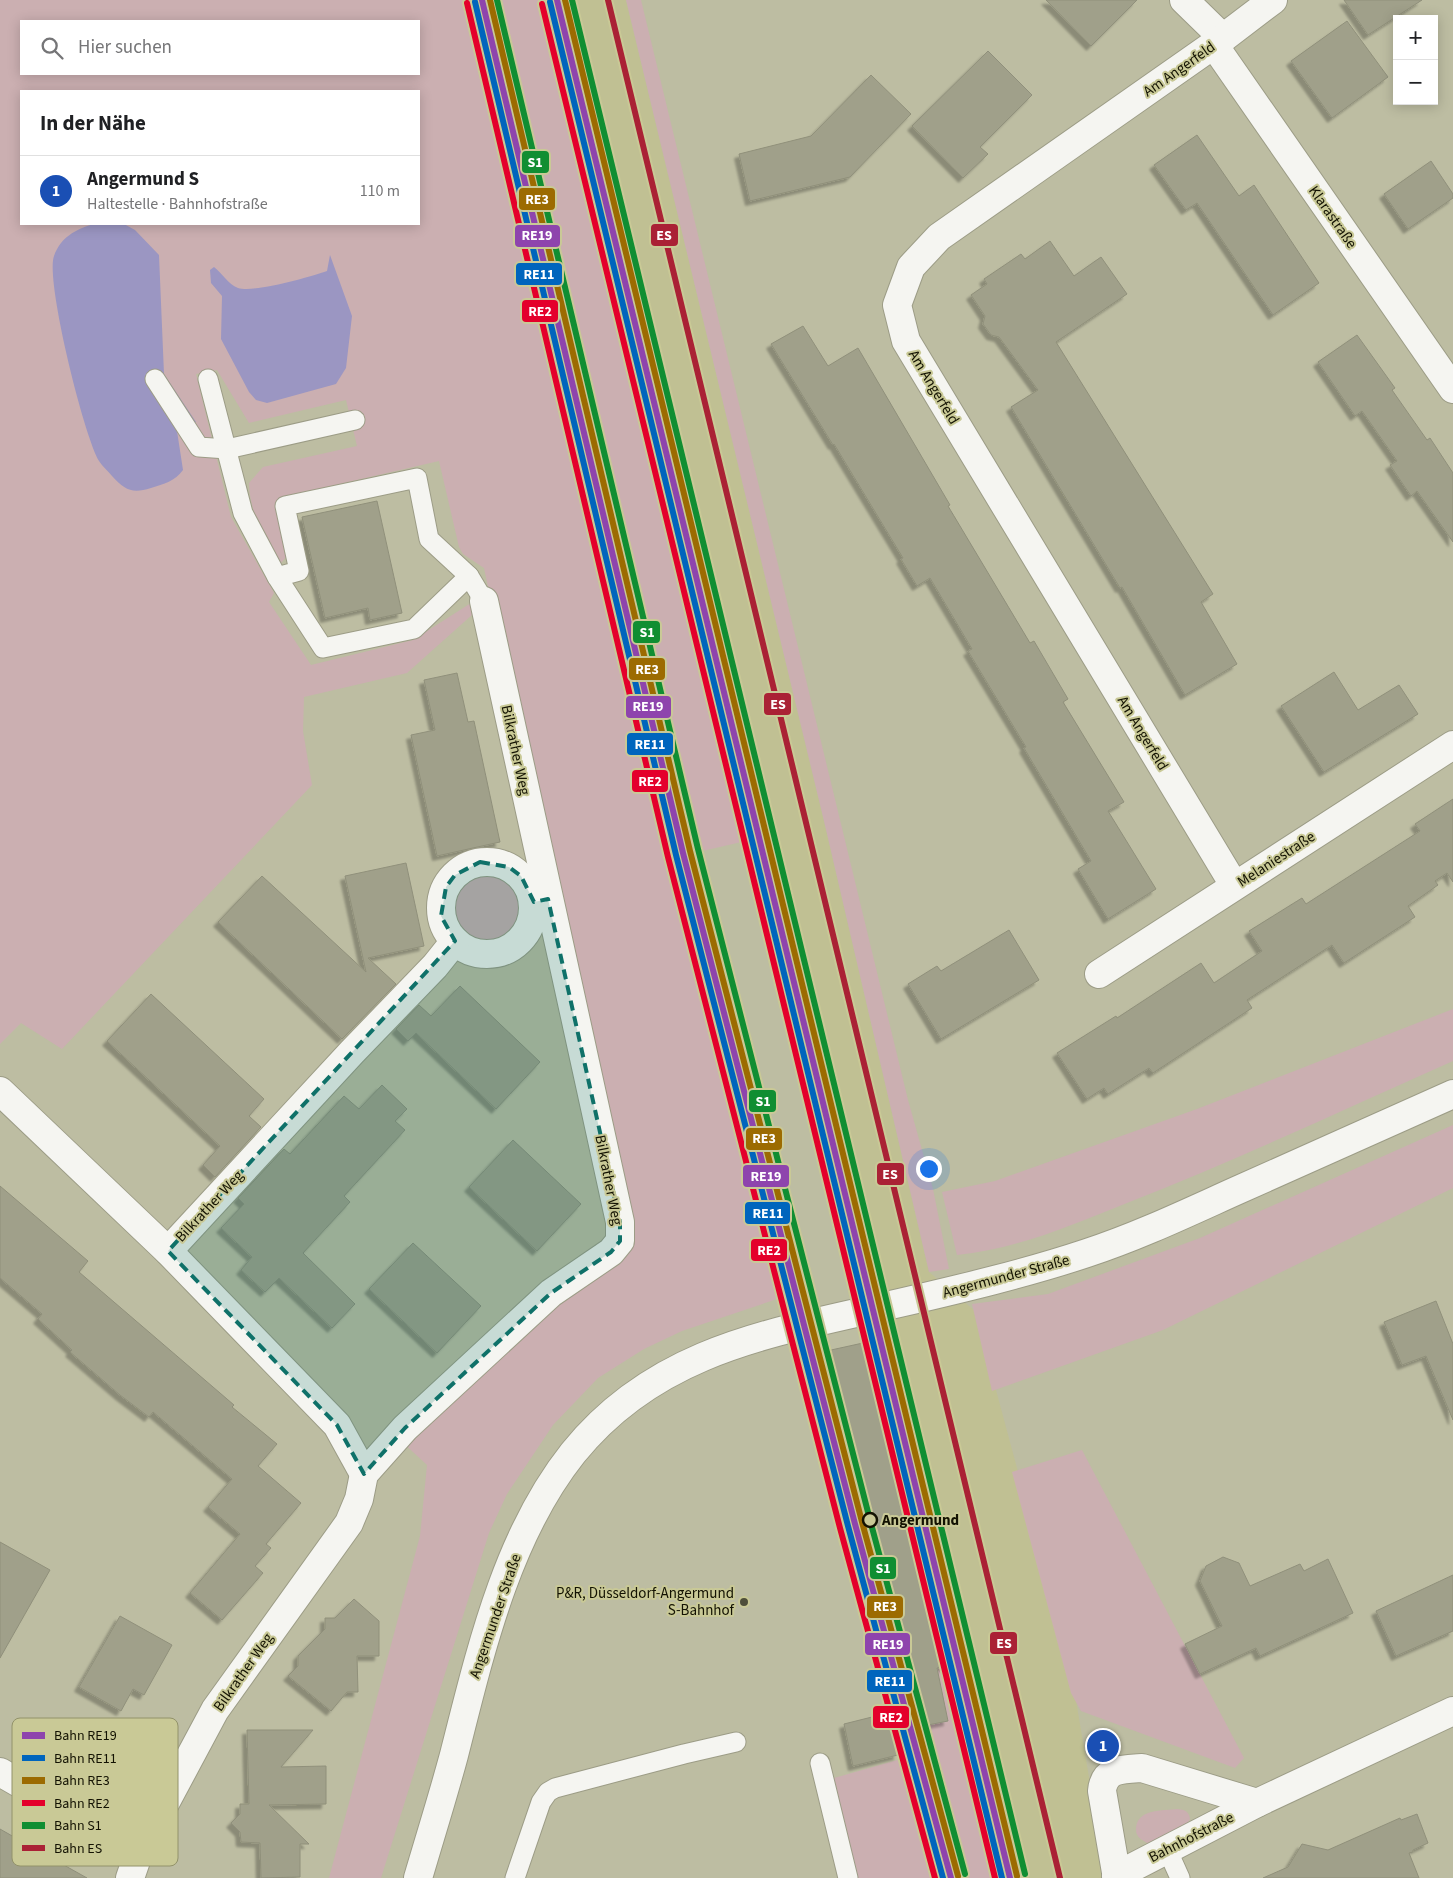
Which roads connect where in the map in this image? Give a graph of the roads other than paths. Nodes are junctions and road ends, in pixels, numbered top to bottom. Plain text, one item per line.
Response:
1 (1184, 0) edge
2 (1273, 0) edge
3 (1219, 41) junction
4 (155, 379) dead end
5 (208, 379) dead end
6 (1453, 390) edge
7 (355, 420) dead end
8 (226, 449) junction
9 (469, 576) junction
10 (277, 578) junction
11 (484, 601) joint
12 (1453, 744) edge
13 (1234, 885) junction
14 (541, 900) junction
15 (455, 941) junction
16 (1099, 974) dead end
17 (0, 1091) edge
18 (1453, 1094) edge
19 (168, 1251) junction
20 (364, 1474) junction
21 (1453, 1711) edge
22 (736, 1742) dead end
23 (820, 1763) dead end
24 (0, 1772) edge
25 (12, 1779) edge
26 (178, 1779) edge
27 (1257, 1803) junction
28 (1166, 1849) junction
29 (134, 1866) edge
30 (1116, 1877) edge
31 (130, 1878) edge
32 (418, 1878) edge
33 (515, 1878) edge
34 (848, 1878) edge
35 (1180, 1878) edge

1 - 3 street, Klarastraße
2 - 3 street, Am Angerfeld
3 - 6 street, Klarastraße
3 - 13 street, Am Angerfeld
4 - 8 lane
5 - 8 lane
7 - 8 lane
8 - 10 lane
9 - 10 lane
9 - 10 lane
9 - 11 lane
11 - 14 street, Bilkrather Weg
12 - 13 street, Melaniestraße
13 - 16 street, Melaniestraße
14 - 15 street, Bilkrather Weg
14 - 15 street, Bilkrather Weg
14 - 20 street, Bilkrather Weg
15 - 19 street, Bilkrather Weg
17 - 19 street, Bilkrather Weg
18 - 32 street, Angermunder Straße
19 - 20 street, Bilkrather Weg
20 - 26 street, Bilkrather Weg
21 - 27 street, Bahnhofstraße
22 - 33 lane
23 - 34 lane
24 - 25 street
27 - 28 street, Bahnhofstraße
27 - 30 street, Bahnhofstraße
28 - 30 street, Bahnhofstraße
28 - 35 lane
29 - 31 street, Bilkrather Weg

